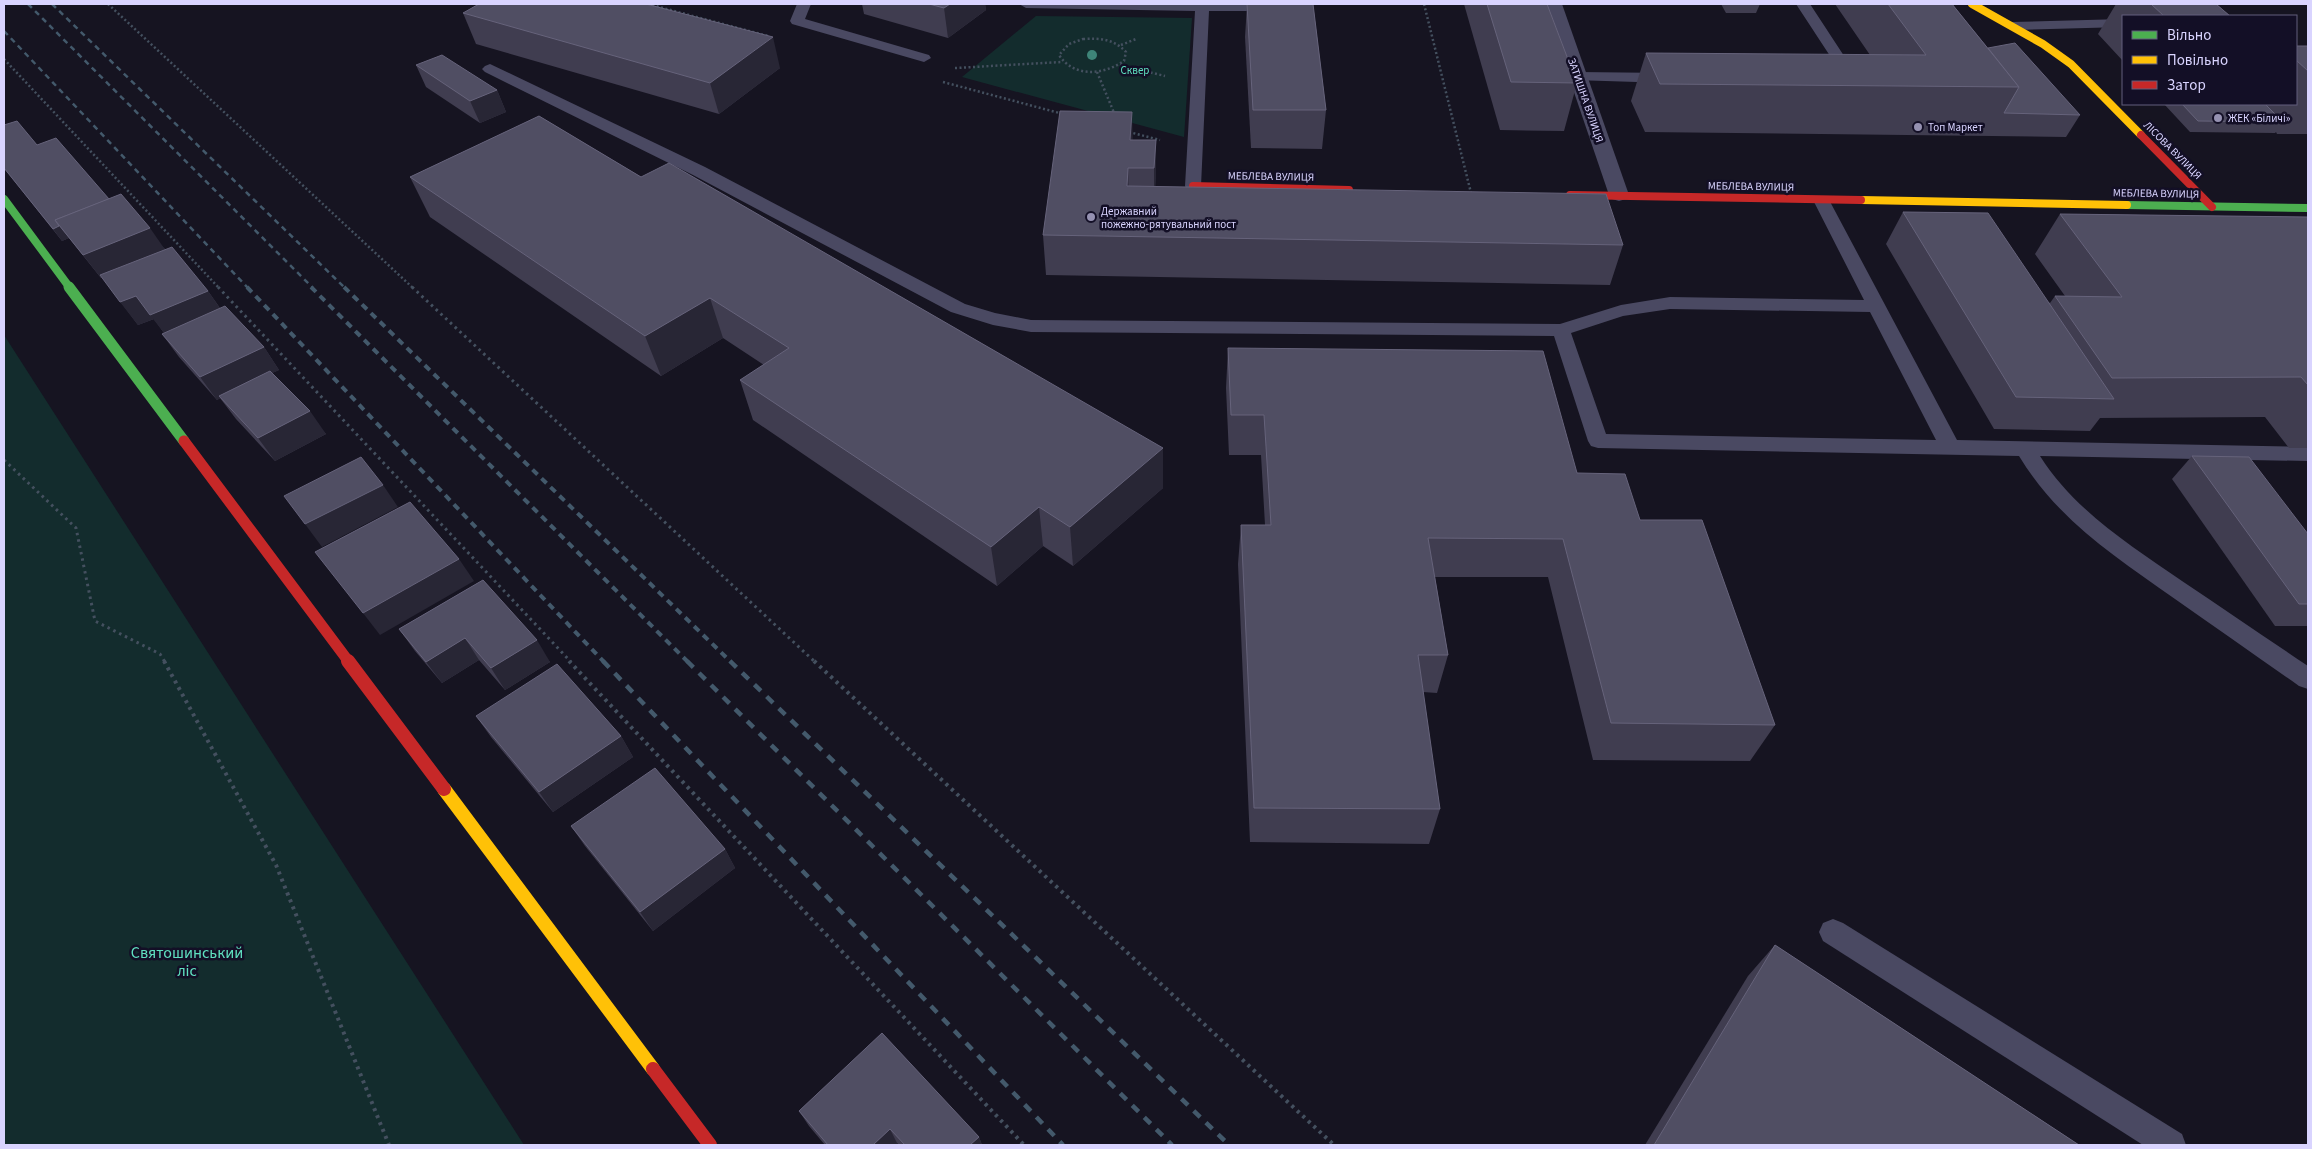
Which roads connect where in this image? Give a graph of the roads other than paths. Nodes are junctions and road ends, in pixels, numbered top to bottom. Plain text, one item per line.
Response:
1 (804, 4) edge
2 (1026, 4) edge
3 (1248, 4) edge
4 (1553, 4) edge
5 (1803, 4) edge
6 (1972, 4) edge
7 (1202, 7) junction
8 (2122, 23) edge
9 (2011, 26) junction
10 (924, 58) dead end
11 (490, 69) dead end
12 (1578, 77) junction
13 (1686, 78) edge
14 (1814, 80) edge
15 (1193, 186) joint
16 (1362, 190) edge
17 (1560, 194) edge
18 (1619, 195) junction
19 (4, 199) edge
20 (1821, 200) junction
21 (2212, 207) junction
22 (2308, 208) edge
23 (1876, 306) junction
24 (1561, 330) junction
25 (1950, 447) junction
26 (2026, 449) junction
27 (2308, 454) edge
28 (2308, 679) edge
29 (1833, 932) dead end
30 (710, 1145) edge
31 (2171, 1145) edge

1 - 10 lane
2 - 7 lane
3 - 7 lane
4 - 12 street, ЗАТИШНА ВУЛИЦЯ
5 - 14 lane
6 - 9 street, ЛІСОВА ВУЛИЦЯ
7 - 15 lane
8 - 9 lane
9 - 21 street, ЛІСОВА ВУЛИЦЯ
11 - 24 lane
12 - 13 lane
12 - 18 street, ЗАТИШНА ВУЛИЦЯ
15 - 16 street, МЕБЛЕВА ВУЛИЦЯ
17 - 18 street, МЕБЛЕВА ВУЛИЦЯ
18 - 20 street, МЕБЛЕВА ВУЛИЦЯ
19 - 30 street
20 - 21 street, МЕБЛЕВА ВУЛИЦЯ
20 - 23 lane
21 - 22 street, МЕБЛЕВА ВУЛИЦЯ
23 - 24 lane
23 - 25 lane
24 - 25 lane
25 - 26 lane
26 - 27 lane
26 - 28 lane
29 - 31 lane

